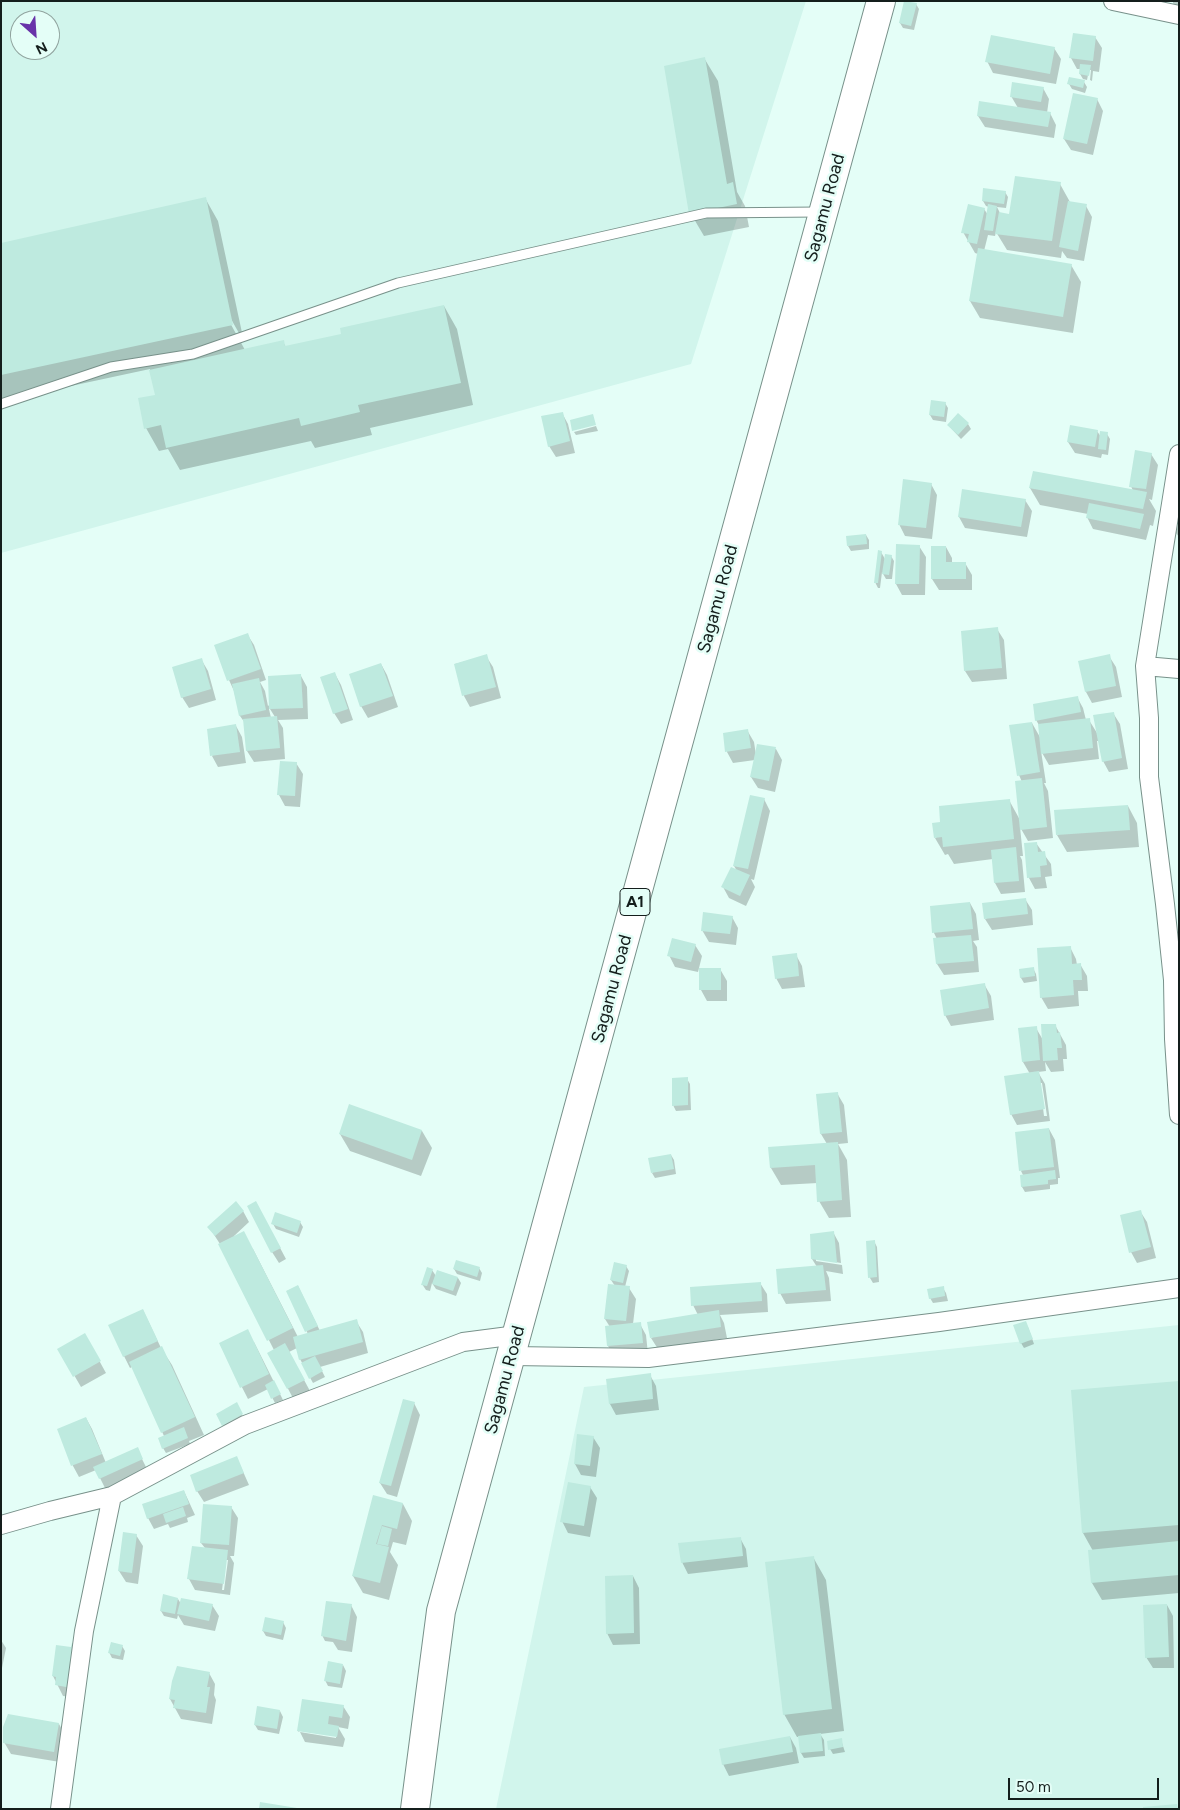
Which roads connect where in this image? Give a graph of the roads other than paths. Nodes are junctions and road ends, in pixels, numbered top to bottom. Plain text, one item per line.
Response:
1 (882, 1) edge
2 (1113, 1) edge
3 (1179, 15) edge
4 (824, 212) junction
5 (1, 404) edge
6 (1179, 454) edge
7 (1145, 666) junction
8 (1179, 669) edge
9 (1179, 1115) edge
10 (1179, 1288) edge
11 (514, 1345) junction
12 (112, 1496) junction
13 (1, 1525) edge
14 (60, 1809) edge
15 (415, 1809) edge

1 - 4 highway, Sagamu Road / A1
2 - 3 street
4 - 5 lane
4 - 11 highway, Sagamu Road / A1
6 - 7 street
7 - 8 street
7 - 9 street
10 - 11 street
11 - 12 street
11 - 15 highway, Sagamu Road / A1
12 - 13 street
12 - 14 street

